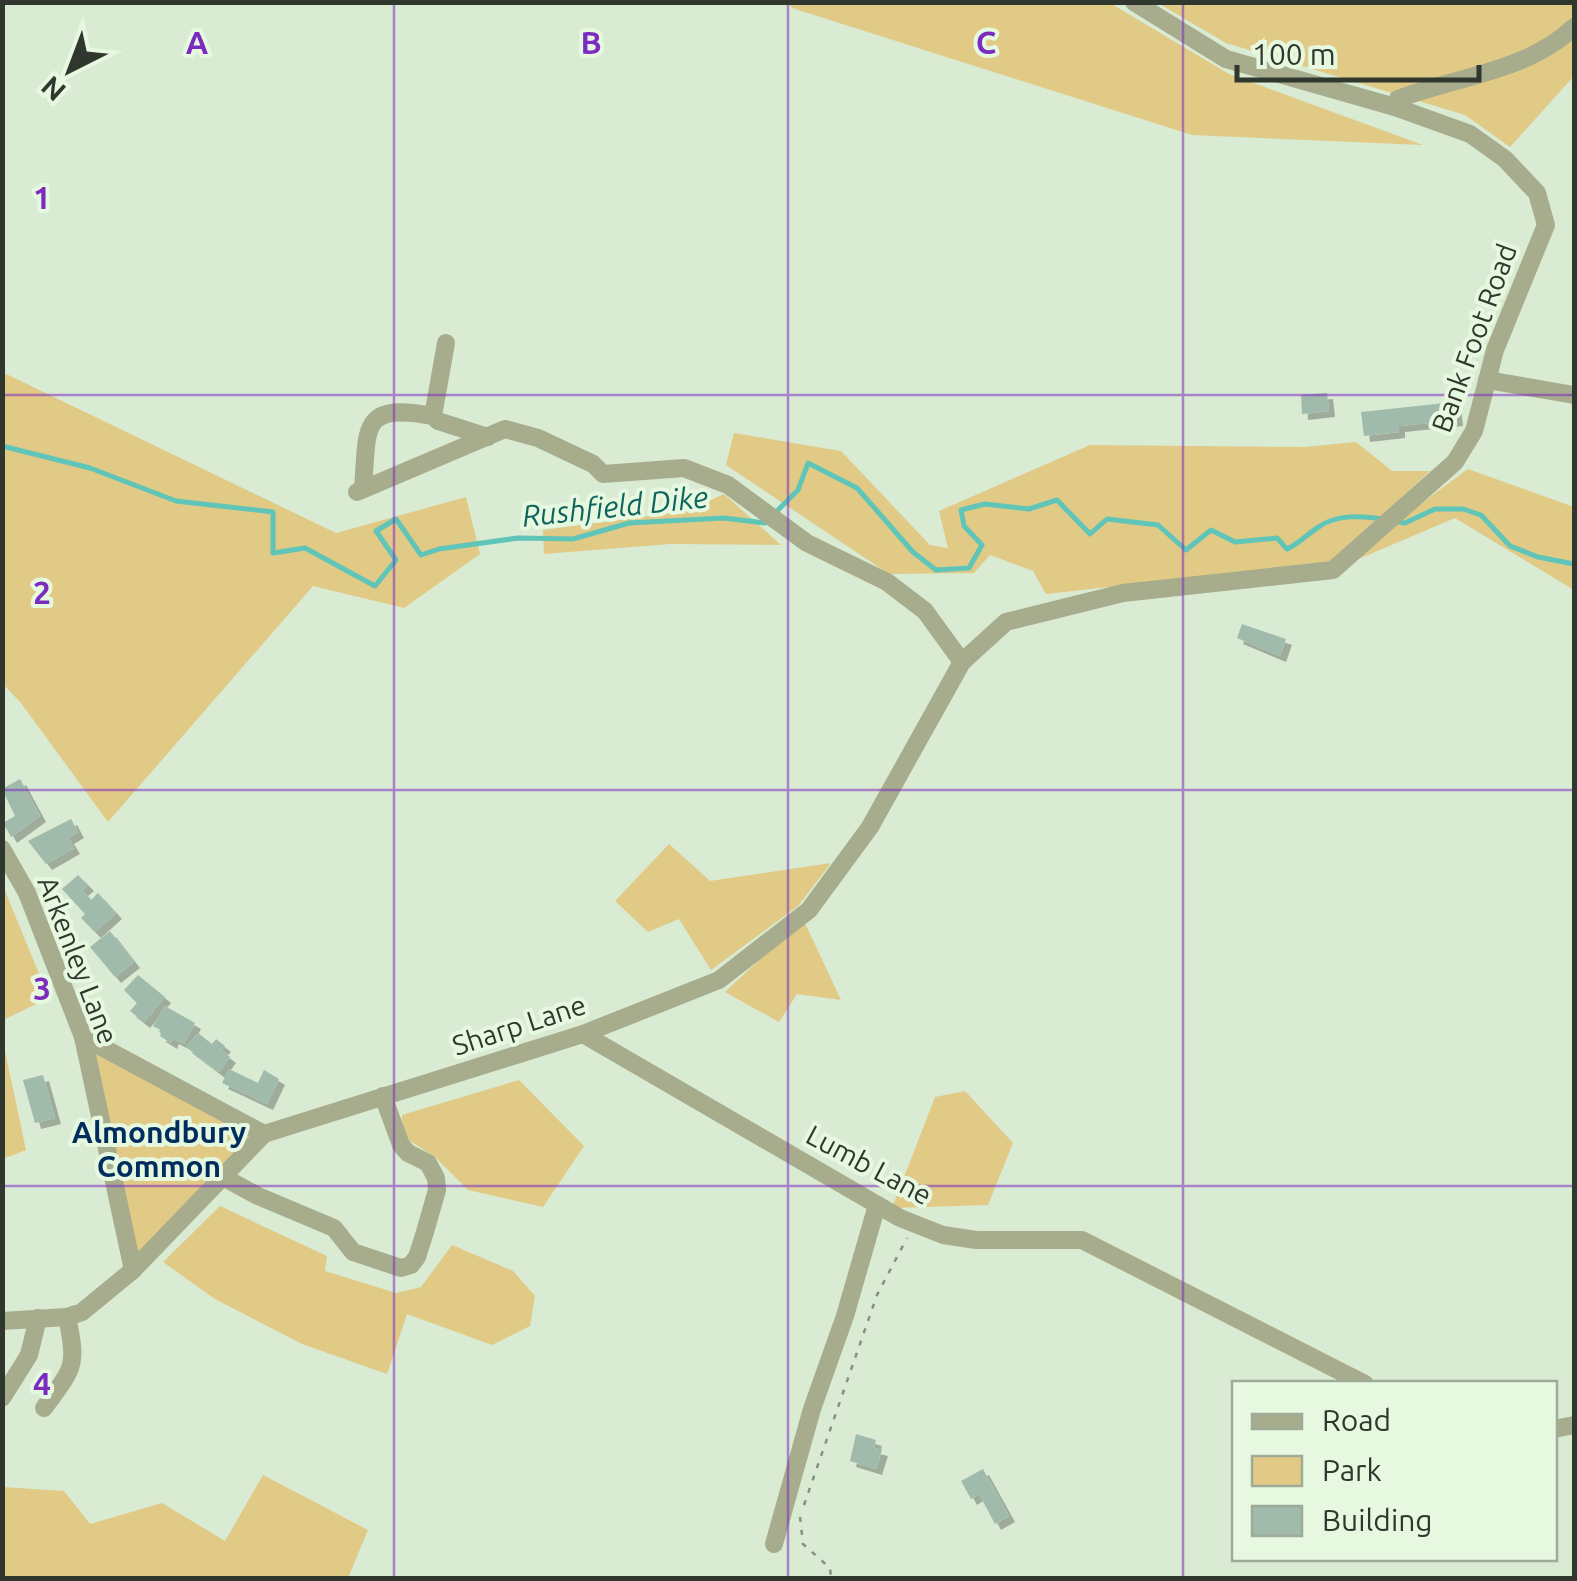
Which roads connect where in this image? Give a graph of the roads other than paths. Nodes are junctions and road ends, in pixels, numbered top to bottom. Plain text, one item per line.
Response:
1 (1134, 2) edge
2 (1574, 27) edge
3 (1395, 107) junction
4 (446, 342) dead end
5 (1487, 380) junction
6 (1574, 394) edge
7 (433, 416) junction
8 (488, 437) junction
9 (962, 662) junction
10 (2, 848) edge
11 (583, 1034) junction
12 (83, 1037) junction
13 (383, 1096) junction
14 (264, 1134) junction
15 (223, 1177) junction
16 (877, 1205) junction
17 (133, 1270) junction
18 (67, 1317) junction
19 (38, 1318) junction
20 (2, 1321) edge
21 (1359, 1381) edge
22 (2, 1398) edge
23 (44, 1408) dead end
24 (774, 1544) dead end

1 - 3 street, Bank Foot Road
2 - 3 street
3 - 5 street, Bank Foot Road
4 - 7 street
5 - 6 street
5 - 9 street, Bank Foot Road
7 - 8 street
7 - 8 street
8 - 9 street
9 - 11 street, Sharp Lane
10 - 12 street, Arkenley Lane
11 - 13 street, Sharp Lane
11 - 16 street, Lumb Lane
12 - 14 street
12 - 17 street, Arkenley Lane
13 - 14 street, Sharp Lane
13 - 15 street
14 - 15 street, Sharp Lane
15 - 17 street, Sharp Lane
16 - 21 street, Lumb Lane
16 - 24 street
17 - 18 street, Sharp Lane
18 - 19 street
18 - 23 street
19 - 20 street
19 - 22 street

